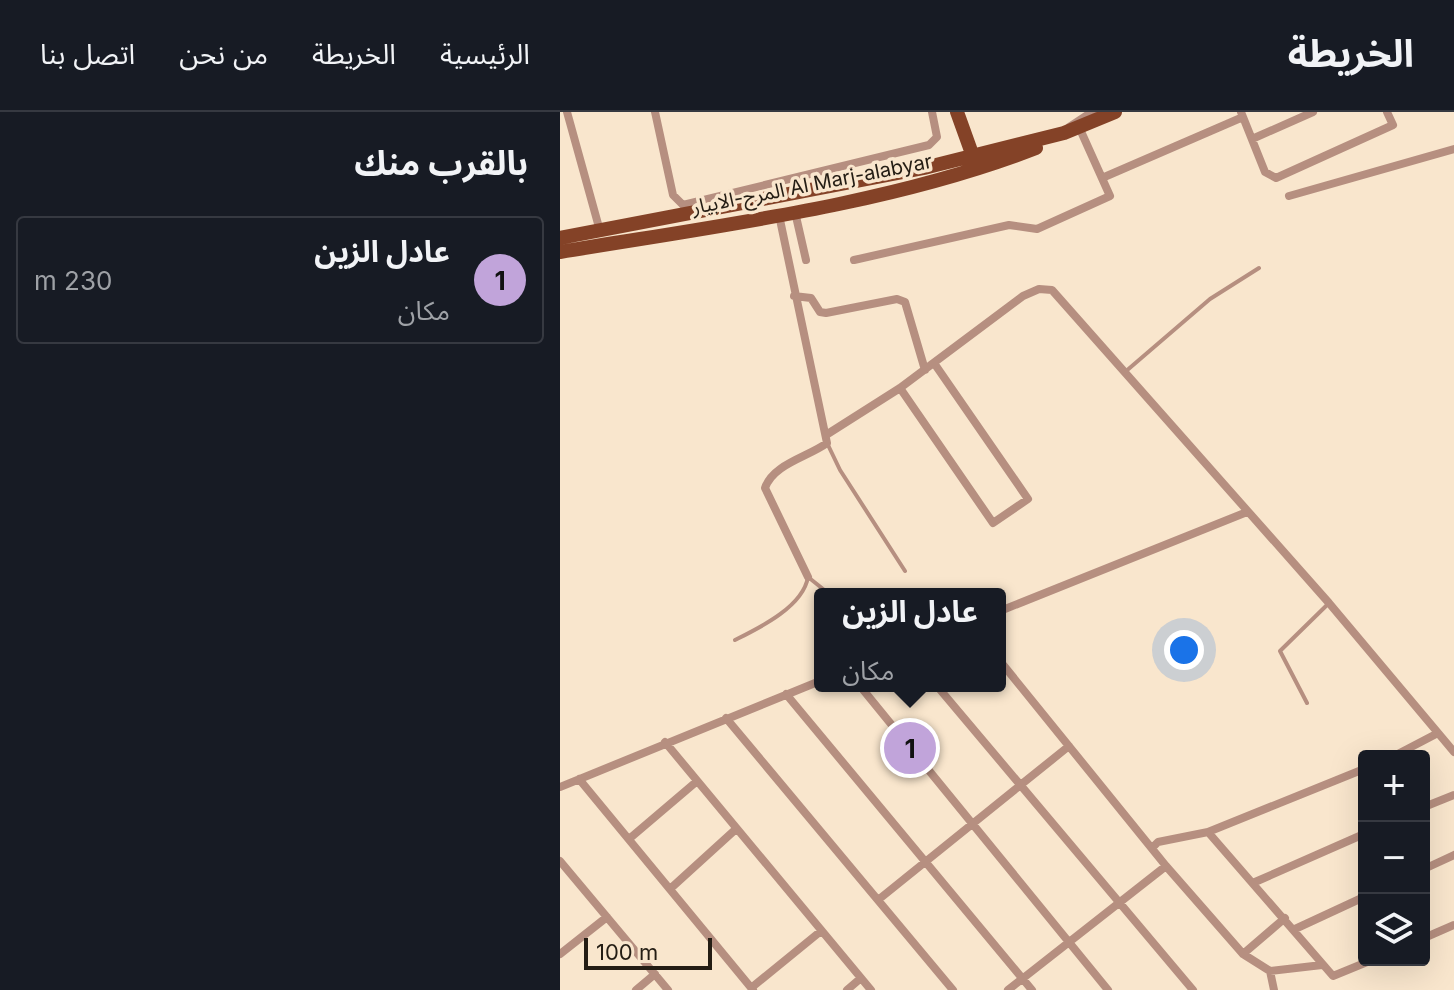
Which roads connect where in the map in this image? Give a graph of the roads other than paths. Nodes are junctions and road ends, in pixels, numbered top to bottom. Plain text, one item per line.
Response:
1 (567, 112) edge
2 (655, 112) edge
3 (932, 112) edge
4 (957, 112) edge
5 (1092, 112) edge
6 (1115, 112) edge
7 (1313, 112) edge
8 (1387, 112) edge
9 (1242, 114) edge
10 (1070, 131) junction
11 (964, 138) junction
12 (1252, 139) junction
13 (1454, 149) edge
14 (992, 152) junction
15 (944, 163) junction
16 (970, 165) junction
17 (1102, 178) junction
18 (1289, 196) dead end
19 (795, 212) junction
20 (779, 215) junction
21 (600, 231) junction
22 (560, 238) edge
23 (560, 252) edge
24 (806, 260) dead end
25 (854, 260) dead end
26 (1259, 268) dead end
27 (794, 296) junction
28 (934, 363) junction
29 (925, 370) junction
30 (1125, 372) junction
31 (900, 388) junction
32 (821, 413) junction
33 (841, 423) junction
34 (826, 439) junction
35 (1247, 512) junction
36 (905, 571) dead end
37 (808, 577) junction
38 (822, 588) edge
39 (1329, 603) junction
40 (1006, 609) edge
41 (735, 640) dead end
42 (1006, 668) edge
43 (814, 683) edge
44 (865, 692) edge
45 (942, 692) edge
46 (786, 694) junction
47 (1307, 703) dead end
48 (726, 718) junction
49 (1438, 733) junction
50 (665, 742) junction
51 (1069, 746) junction
52 (1405, 750) edge
53 (1454, 752) edge
54 (1358, 771) edge
55 (579, 779) junction
56 (696, 782) junction
57 (1020, 785) junction
58 (560, 787) edge
59 (1454, 795) edge
60 (1430, 805) edge
61 (973, 823) junction
62 (736, 829) junction
63 (1208, 832) junction
64 (1358, 837) edge
65 (629, 839) junction
66 (1152, 848) junction
67 (1454, 855) edge
68 (560, 861) edge
69 (925, 862) junction
70 (1166, 866) junction
71 (1430, 866) edge
72 (1255, 882) junction
73 (670, 889) junction
74 (878, 900) junction
75 (1358, 900) edge
76 (1119, 904) junction
77 (607, 917) junction
78 (1285, 918) junction
79 (1454, 925) edge
80 (1295, 929) junction
81 (821, 931) junction
82 (1430, 935) edge
83 (1070, 944) junction
84 (560, 954) edge
85 (1243, 954) junction
86 (1322, 965) junction
87 (1358, 966) edge
88 (1270, 971) junction
89 (655, 974) junction
90 (861, 978) junction
91 (1022, 979) junction
92 (752, 989) edge
93 (636, 990) edge
94 (668, 990) edge
95 (847, 990) edge
96 (871, 990) edge
97 (953, 990) edge
98 (1008, 990) edge
99 (1032, 990) edge
100 (1108, 990) edge
101 (1193, 990) edge
102 (1274, 990) edge

1 - 21 street
2 - 3 street
4 - 11 main road
5 - 10 street
6 - 10 main road, المرج-الابيار Al Marj-alabyar
7 - 12 street
8 - 12 street
9 - 12 street
9 - 17 street
10 - 14 main road, المرج-الابيار Al Marj-alabyar
10 - 16 main road, المرج-الابيار Al Marj-alabyar
10 - 17 street
11 - 14 main road
11 - 15 main road
11 - 16 main road
13 - 18 street
14 - 16 main road, المرج-الابيار Al Marj-alabyar
15 - 16 main road, المرج-الابيار Al Marj-alabyar
15 - 21 main road, المرج-الابيار Al Marj-alabyar
16 - 19 main road, المرج-الابيار Al Marj-alabyar
17 - 25 street
19 - 20 main road, المرج-الابيار Al Marj-alabyar
19 - 24 street
20 - 23 main road, المرج-الابيار Al Marj-alabyar
20 - 27 street
21 - 22 main road, المرج-الابيار Al Marj-alabyar
26 - 30 lane
27 - 29 street
27 - 32 street
28 - 29 street
28 - 30 street
28 - 31 street
29 - 31 street
30 - 35 street
31 - 33 street
32 - 33 street
32 - 34 street
33 - 34 street
34 - 36 lane
34 - 37 street
35 - 39 street
35 - 40 street
37 - 38 lane
37 - 41 lane
39 - 47 lane
39 - 49 street
42 - 51 street
43 - 46 street
44 - 61 street
45 - 57 street
46 - 48 street
46 - 69 street
48 - 50 street
48 - 74 street
49 - 52 street
49 - 53 street
50 - 55 street
50 - 56 street
51 - 57 street
51 - 66 street
54 - 63 street
55 - 58 street
55 - 65 street
56 - 62 street
56 - 65 street
57 - 61 street
57 - 76 street
59 - 60 street
61 - 69 street
61 - 83 street
62 - 73 street
62 - 81 street
63 - 66 street
63 - 72 street
64 - 72 street
65 - 73 street
66 - 70 street
67 - 71 street
68 - 77 street
69 - 74 street
69 - 91 street
70 - 76 street
70 - 85 street
72 - 78 street
73 - 92 street
74 - 97 street
75 - 80 street
76 - 83 street
76 - 101 street
77 - 84 street
77 - 89 street
78 - 80 street
78 - 85 street
79 - 82 street
80 - 86 street
81 - 90 street
81 - 92 street
83 - 91 street
83 - 100 street
85 - 88 street
86 - 87 street
86 - 88 street
88 - 102 street
89 - 93 street
89 - 94 street
90 - 95 street
90 - 96 street
91 - 98 street
91 - 99 street

